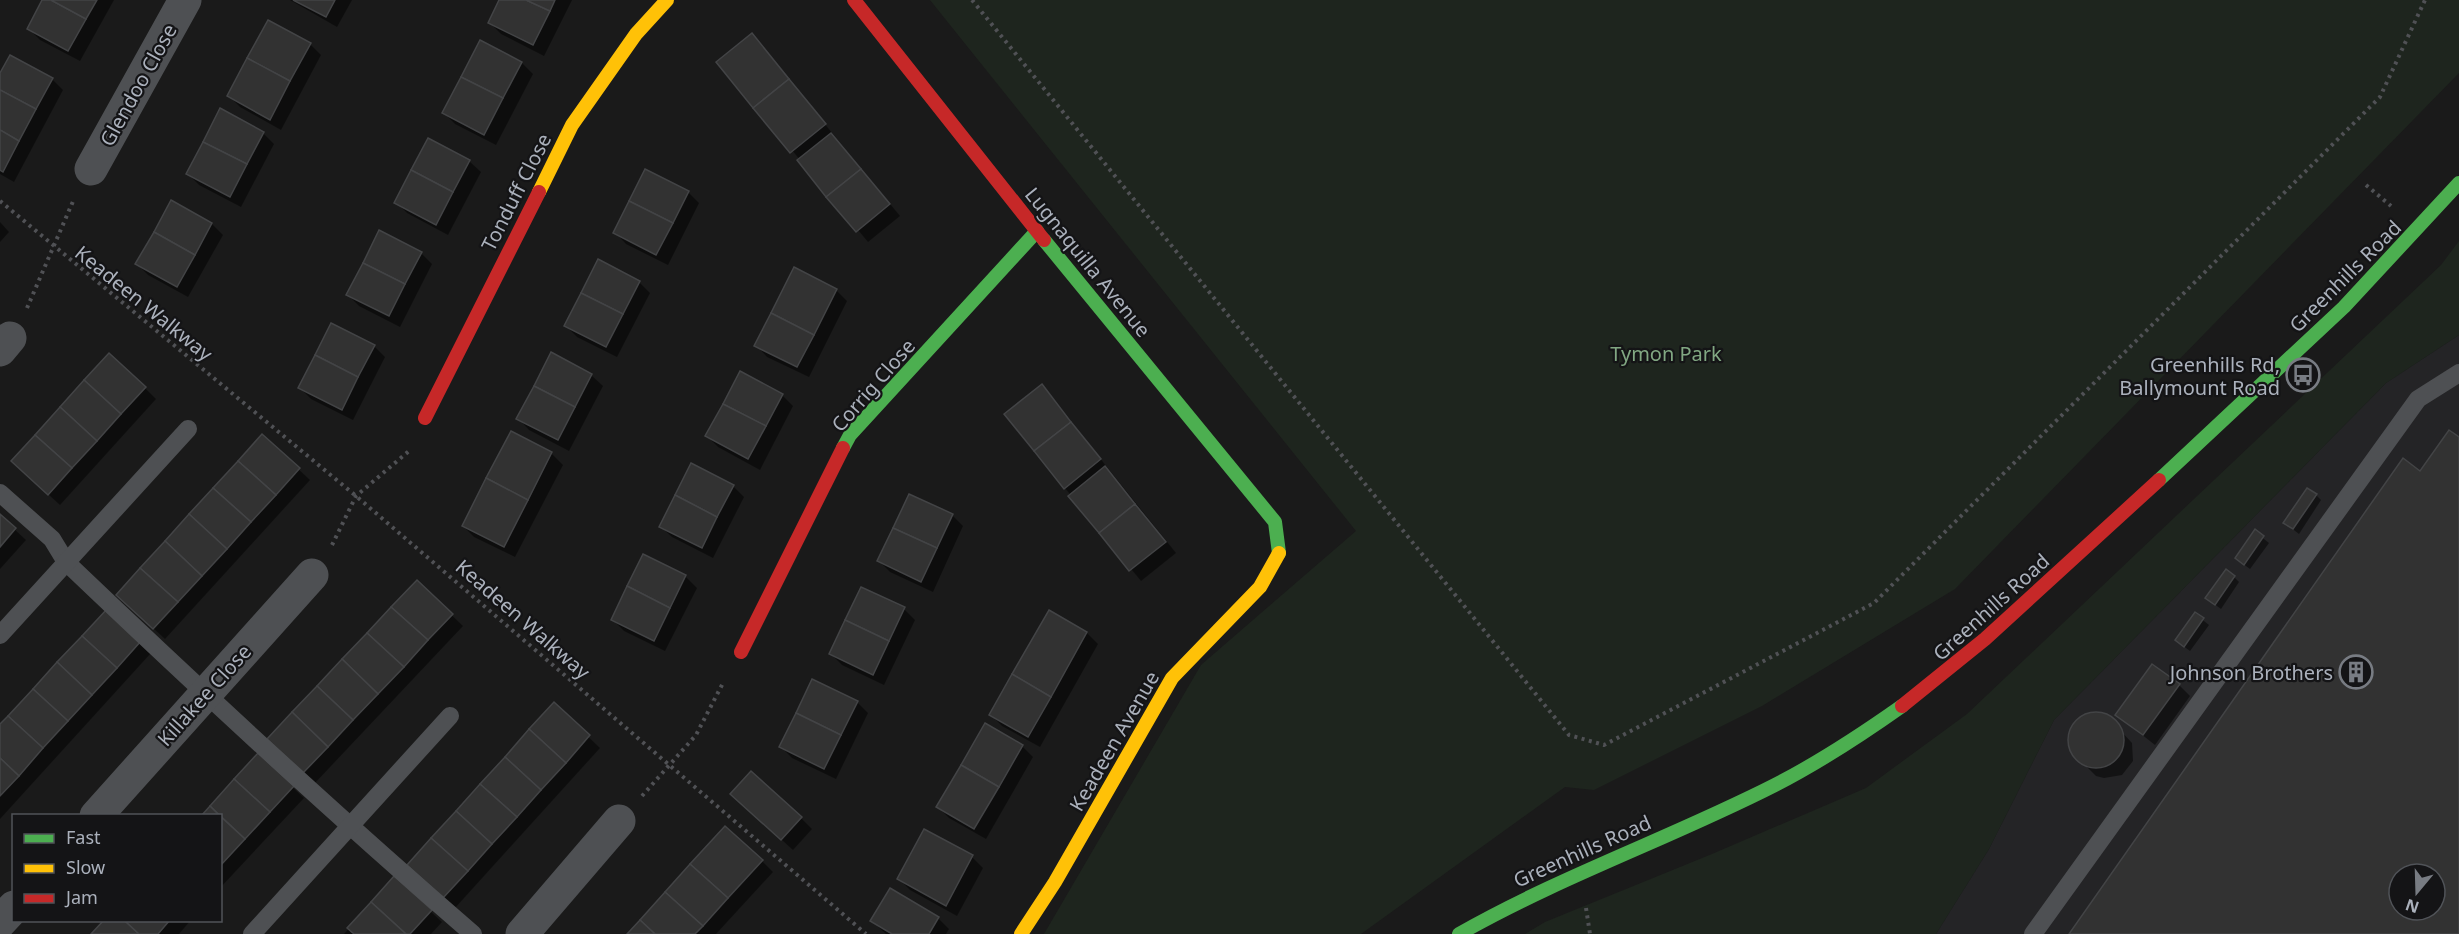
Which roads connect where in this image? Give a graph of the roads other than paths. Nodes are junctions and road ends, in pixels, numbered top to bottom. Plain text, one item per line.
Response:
1 (185, 0) edge
2 (667, 0) edge
3 (854, 0) edge
4 (91, 169) dead end
5 (2459, 183) edge
6 (1037, 231) junction
7 (2459, 373) edge
8 (425, 418) dead end
9 (188, 429) dead end
10 (0, 492) edge
11 (1279, 553) joint
12 (66, 562) junction
13 (320, 563) road end
14 (0, 635) edge
15 (741, 652) dead end
16 (204, 694) junction
17 (450, 716) dead end
18 (627, 812) road end
19 (98, 814) edge
20 (350, 828) junction
21 (12, 909) edge
22 (0, 922) edge
23 (0, 929) edge
24 (5, 934) edge
25 (252, 934) edge
26 (472, 934) edge
27 (522, 934) edge
28 (1021, 934) edge
29 (1459, 934) edge
30 (2033, 934) edge

1 - 4 street, Glendoo Close
2 - 8 street, Tonduff Close
3 - 6 street, Lugnaquilla Avenue
5 - 29 street, Greenhills Road
6 - 11 street, Lugnaquilla Avenue
6 - 15 street, Corrig Close
7 - 30 lane
9 - 12 lane
10 - 12 lane
11 - 28 street, Keadeen Avenue
12 - 14 lane
12 - 16 lane
13 - 16 street, Killakee Close
16 - 19 street, Killakee Close
16 - 20 lane
17 - 20 lane
18 - 27 street
20 - 25 lane
20 - 26 lane
21 - 22 street
23 - 24 street

